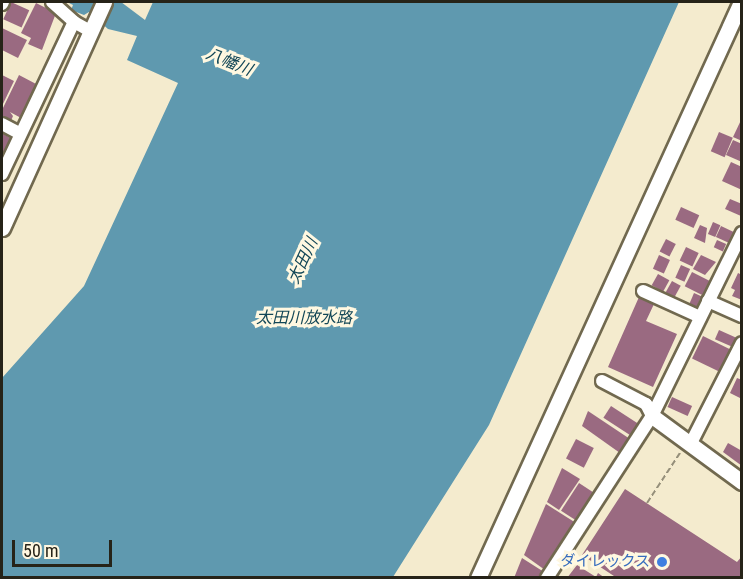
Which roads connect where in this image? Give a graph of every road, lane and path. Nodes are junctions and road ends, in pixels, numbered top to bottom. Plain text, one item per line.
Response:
1 (52, 2) edge
2 (104, 2) edge
3 (741, 2) edge
4 (74, 22) junction
5 (92, 26) junction
6 (2, 124) edge
7 (19, 133) junction
8 (2, 174) edge
9 (2, 228) edge
10 (741, 232) edge
11 (643, 291) dead end
12 (708, 301) junction
13 (741, 316) edge
14 (700, 317) junction
15 (741, 344) edge
16 (602, 381) dead end
17 (652, 416) junction
18 (687, 446) junction
19 (741, 482) edge
20 (647, 503) dead end
21 (508, 509) junction
22 (478, 578) edge
23 (487, 578) edge
24 (547, 578) edge

1 - 4 street
2 - 5 street
3 - 21 street
4 - 5 street
4 - 7 street
5 - 9 street
6 - 7 street
7 - 8 street
10 - 12 street
11 - 14 street
12 - 13 street
12 - 14 street
14 - 17 street
15 - 18 street
16 - 17 street
17 - 18 street
17 - 24 street
18 - 19 street
18 - 20 path
21 - 22 street
21 - 23 street

